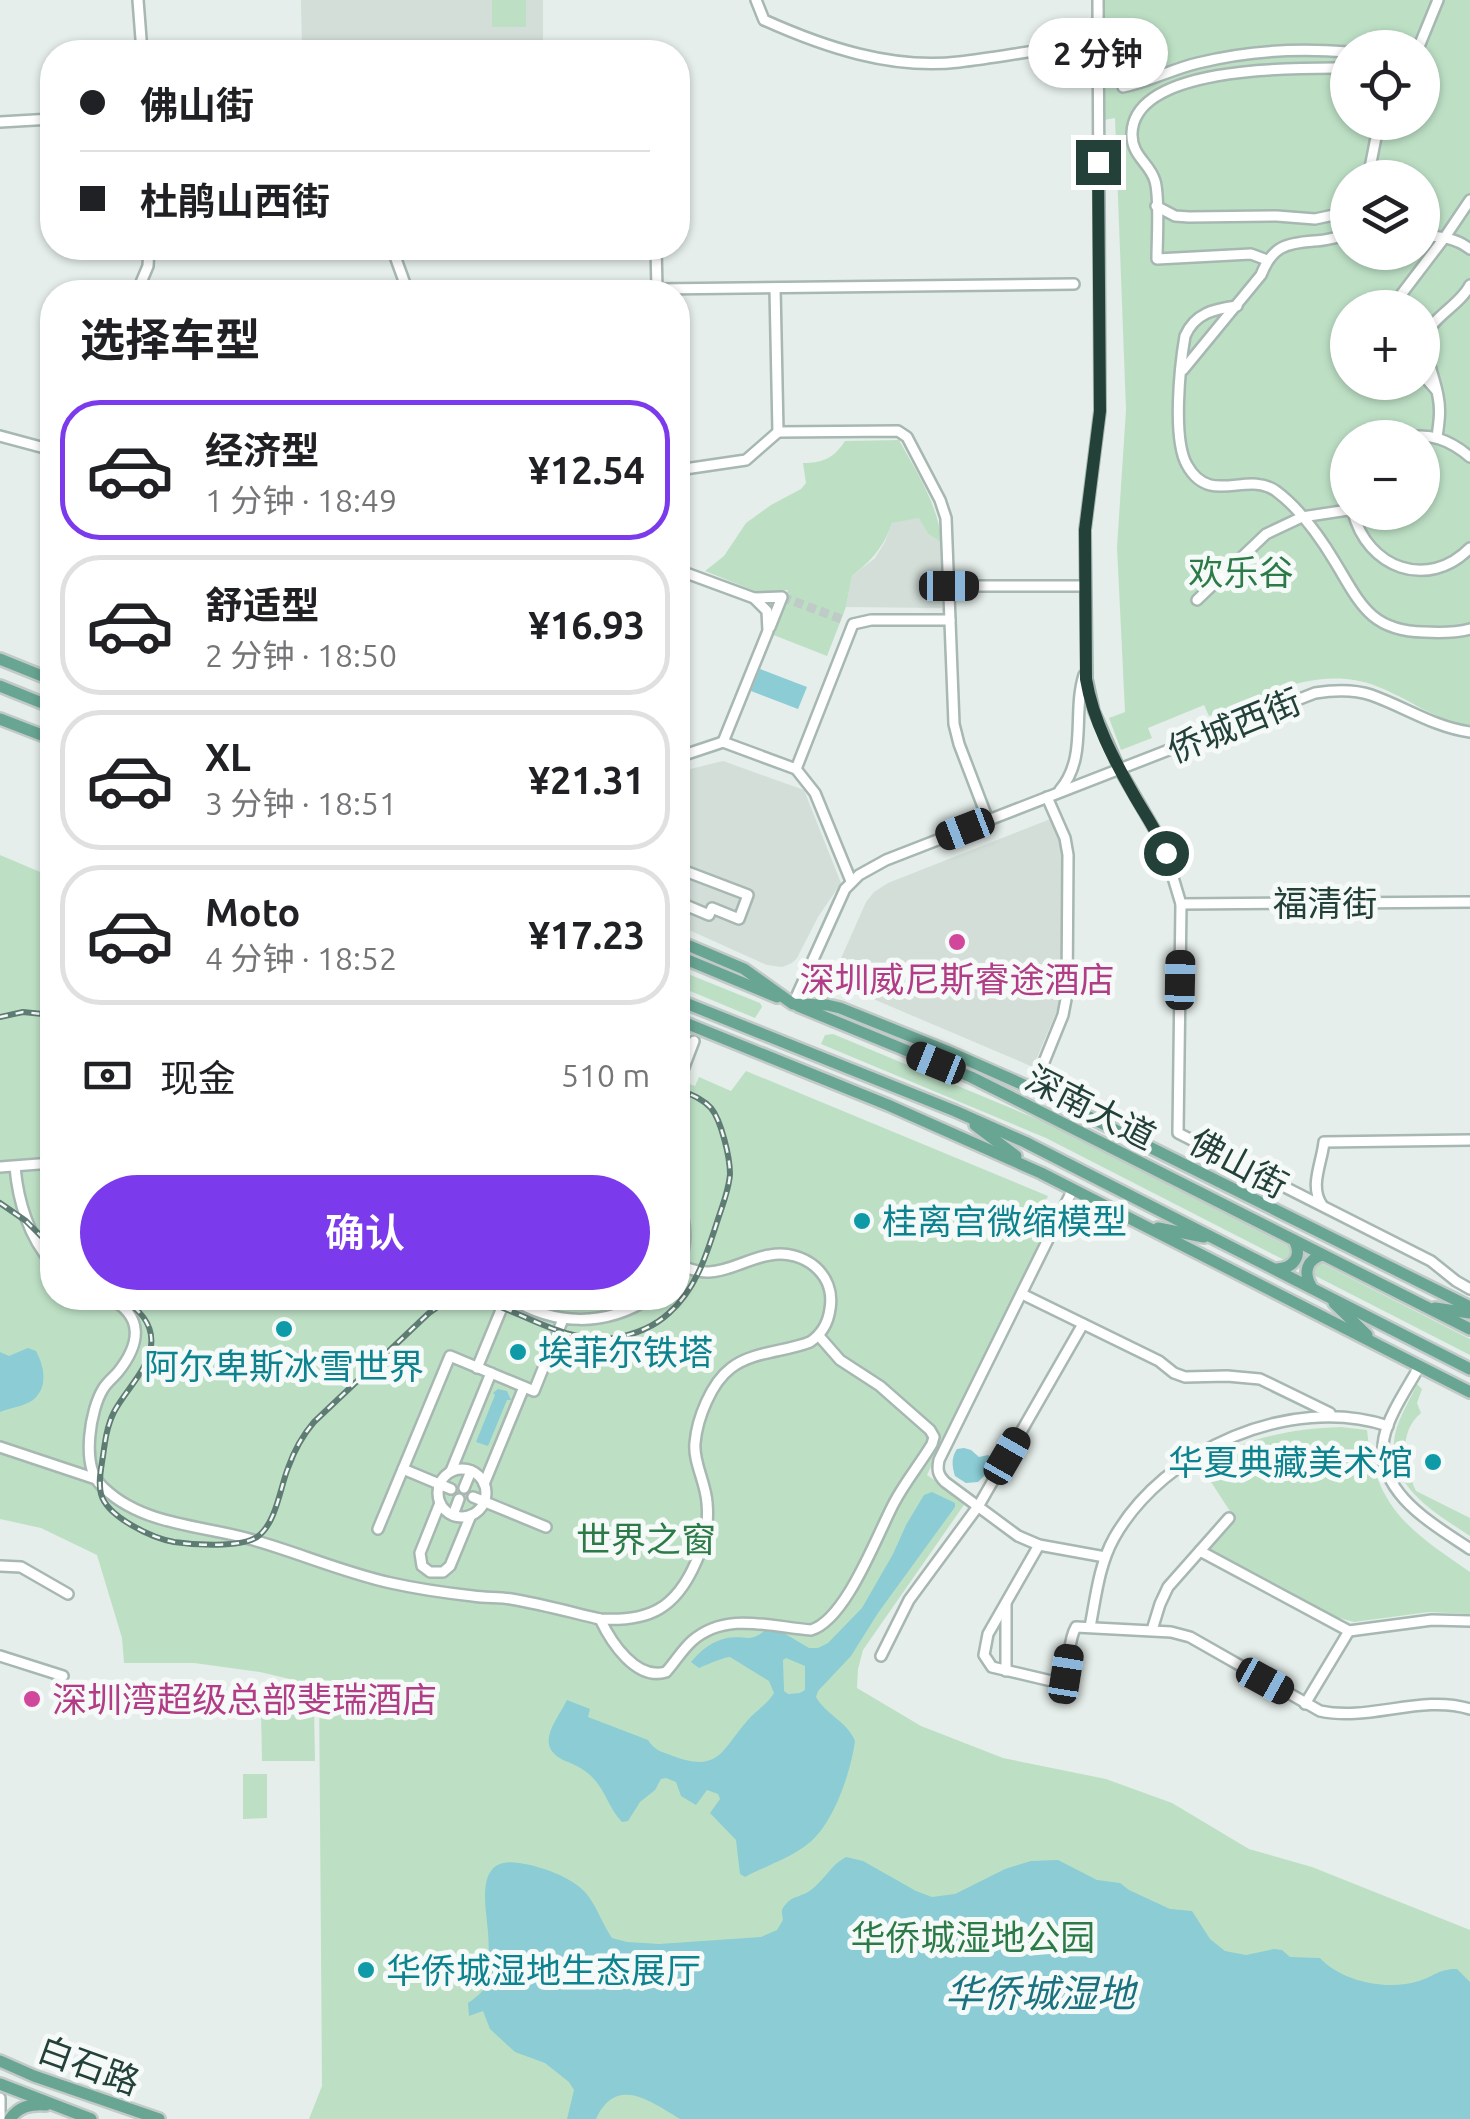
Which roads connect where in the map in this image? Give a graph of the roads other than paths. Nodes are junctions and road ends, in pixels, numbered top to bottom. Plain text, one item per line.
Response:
1 (138, 0) edge
2 (756, 0) edge
3 (1098, 0) edge
4 (1438, 0) edge
5 (1426, 30) edge
6 (141, 40) edge
7 (1098, 44) junction
8 (1330, 51) edge
9 (1244, 55) junction
10 (1330, 68) edge
11 (1248, 72) junction
12 (1123, 87) dead end
13 (40, 120) edge
14 (0, 122) edge
15 (1470, 200) edge
16 (1156, 206) junction
17 (1330, 216) edge
18 (1440, 237) edge
19 (1445, 237) junction
20 (1330, 239) edge
21 (1470, 249) edge
22 (1267, 260) junction
23 (1074, 284) dead end
24 (1470, 284) edge
25 (774, 288) junction
26 (690, 289) edge
27 (1405, 290) edge
28 (1237, 306) junction
29 (1440, 318) edge
30 (1182, 372) junction
31 (778, 432) junction
32 (0, 436) edge
33 (1440, 438) edge
34 (40, 447) edge
35 (1470, 457) edge
36 (690, 468) edge
37 (1330, 514) edge
38 (1302, 517) junction
39 (1358, 530) edge
40 (1469, 552) edge
41 (690, 574) edge
42 (949, 586) junction
43 (1084, 586) junction
44 (754, 598) junction
45 (1197, 600) dead end
46 (950, 620) junction
47 (1470, 628) edge
48 (768, 631) junction
49 (0, 659) edge
50 (1086, 668) junction
51 (40, 675) edge
52 (0, 686) edge
53 (40, 701) edge
54 (0, 718) edge
55 (1470, 732) edge
56 (40, 734) edge
57 (723, 742) junction
58 (690, 752) edge
59 (796, 769) junction
60 (1120, 770) junction
61 (1059, 792) junction
62 (1047, 797) junction
63 (988, 820) junction
64 (690, 873) edge
65 (851, 882) junction
66 (1470, 902) edge
67 (1181, 904) junction
68 (690, 907) edge
69 (690, 946) edge
70 (690, 961) edge
71 (792, 1004) junction
72 (690, 1005) edge
73 (690, 1025) edge
74 (694, 1041) dead end
75 (690, 1051) edge
76 (756, 1051) junction
77 (808, 1052) junction
78 (982, 1066) junction
79 (1033, 1089) junction
80 (955, 1111) junction
81 (1041, 1111) junction
82 (1470, 1140) edge
83 (40, 1164) edge
84 (0, 1167) edge
85 (14, 1167) junction
86 (1042, 1173) junction
87 (1316, 1182) junction
88 (1285, 1187) junction
89 (1073, 1189) junction
90 (1325, 1207) junction
91 (1144, 1226) junction
92 (1217, 1240) junction
93 (1295, 1242) junction
94 (40, 1248) edge
95 (1323, 1255) junction
96 (1273, 1268) junction
97 (690, 1269) edge
98 (1470, 1289) edge
99 (1318, 1290) junction
100 (1022, 1294) junction
101 (1423, 1306) junction
102 (128, 1310) edge
103 (503, 1310) edge
104 (535, 1310) edge
105 (628, 1310) edge
106 (1470, 1310) edge
107 (564, 1319) junction
108 (1083, 1324) junction
109 (1470, 1329) edge
110 (819, 1336) junction
111 (1378, 1346) junction
112 (1419, 1367) junction
113 (477, 1368) junction
114 (1470, 1369) edge
115 (491, 1373) junction
116 (524, 1387) junction
117 (1470, 1392) edge
118 (1335, 1415) junction
119 (1388, 1426) junction
120 (0, 1447) edge
121 (403, 1469) junction
122 (471, 1471) junction
123 (451, 1472) junction
124 (96, 1479) junction
125 (440, 1484) junction
126 (484, 1484) junction
127 (464, 1488) dead end
128 (451, 1489) tunnel mouth
129 (472, 1498) tunnel mouth
130 (460, 1499) dead end
131 (484, 1502) junction
132 (440, 1503) junction
133 (979, 1505) junction
134 (453, 1515) junction
135 (471, 1515) junction
136 (1229, 1518) dead end
137 (546, 1527) dead end
138 (378, 1529) dead end
139 (1039, 1545) junction
140 (1470, 1550) edge
141 (1200, 1551) junction
142 (1105, 1557) junction
143 (0, 1566) edge
144 (430, 1572) junction
145 (422, 1590) junction
146 (68, 1594) dead end
147 (1006, 1601) junction
148 (600, 1619) junction
149 (1470, 1621) edge
150 (1090, 1627) junction
151 (1152, 1630) junction
152 (1350, 1631) junction
153 (0, 1656) edge
154 (881, 1656) dead end
155 (1006, 1671) junction
156 (63, 1676) dead end
157 (1305, 1704) junction
158 (1470, 1709) edge
159 (0, 2062) edge
160 (0, 2084) edge
161 (0, 2098) edge
162 (58, 2107) junction
163 (0, 2119) edge
164 (10, 2119) edge
165 (91, 2119) edge
166 (160, 2119) edge

1 - 6 street
2 - 7 street
3 - 7 street
4 - 5 street
7 - 43 street
8 - 9 street
9 - 11 street
9 - 12 street
10 - 11 street
11 - 16 street
13 - 14 street
15 - 19 street
16 - 17 street
16 - 22 street
18 - 19 street
19 - 21 street
19 - 27 street
20 - 22 street
22 - 28 street
23 - 25 street
24 - 29 street
25 - 26 street
25 - 31 street
28 - 30 street
28 - 30 street
30 - 38 street
31 - 36 street
31 - 42 street
32 - 34 street
33 - 35 street
37 - 38 street
38 - 45 street
38 - 47 street
39 - 40 street
41 - 44 street
42 - 43 street
42 - 46 street
43 - 50 street
44 - 48 street
44 - 48 street
46 - 59 street
46 - 63 street
48 - 57 street
49 - 51 main road
50 - 60 street, 佛山街
50 - 61 street
52 - 53 main road
54 - 56 main road
55 - 60 street, 侨城西街
57 - 58 street
57 - 59 street
59 - 65 street
60 - 61 street, 侨城西街
60 - 67 street, 佛山街
61 - 62 street, 侨城西街
62 - 63 street, 侨城西街
62 - 79 street
63 - 65 street, 侨城西街
64 - 68 street
65 - 71 street
66 - 67 street, 福清街
67 - 88 street, 佛山街
69 - 71 main road
70 - 71 main road, 深南大道
71 - 78 main road
71 - 81 main road, 深南大道
72 - 77 main road, 深南大道
73 - 76 main road
74 - 75 street
76 - 77 main road
76 - 86 main road
77 - 80 main road, 深南大道
78 - 79 main road
78 - 81 main road
79 - 106 main road
80 - 86 main road
80 - 92 main road, 深南大道
81 - 93 main road, 深南大道
82 - 87 street
83 - 85 street
84 - 85 street
85 - 94 street
86 - 89 main road
87 - 88 street
87 - 90 street
88 - 90 street, 佛山街
89 - 91 main road
89 - 100 street
90 - 98 street, 佛山街
91 - 92 main road
91 - 111 main road
92 - 96 main road, 深南大道
93 - 95 main road, 深南大道
93 - 96 main road
95 - 99 main road
95 - 101 main road, 深南大道
96 - 99 main road, 深南大道
97 - 110 street
99 - 111 main road
99 - 114 main road, 深南大道
100 - 108 street
100 - 133 street
101 - 106 main road
101 - 109 main road, 深南大道
102 - 124 street
103 - 113 street
104 - 107 street
105 - 107 street
107 - 116 street
108 - 118 street
108 - 133 street
110 - 148 street
110 - 148 street
111 - 112 main road
112 - 117 main road
112 - 119 street
113 - 115 street
113 - 121 street
115 - 116 street
115 - 123 street
116 - 126 street
118 - 119 street
118 - 142 street
119 - 140 street
120 - 124 street
121 - 125 street
121 - 138 street
122 - 123 street
122 - 126 street
122 - 127 street
123 - 125 street
124 - 145 street
125 - 128 street
125 - 132 street
126 - 131 street
129 - 131 street
130 - 134 street
131 - 135 street
131 - 137 street
132 - 134 street
132 - 144 street
133 - 139 street
133 - 154 street
134 - 135 street
135 - 144 street
136 - 141 street
139 - 142 street
139 - 147 street
141 - 151 street
141 - 152 street
142 - 150 street
143 - 146 street
144 - 145 street
145 - 148 street
147 - 155 street
147 - 155 street
149 - 152 street
150 - 151 street
150 - 155 street
151 - 157 street
152 - 157 street
153 - 156 street
157 - 158 street
159 - 166 main road, 白石路
160 - 162 main road, 白石路
161 - 163 street
162 - 164 main road
162 - 165 main road, 白石路

